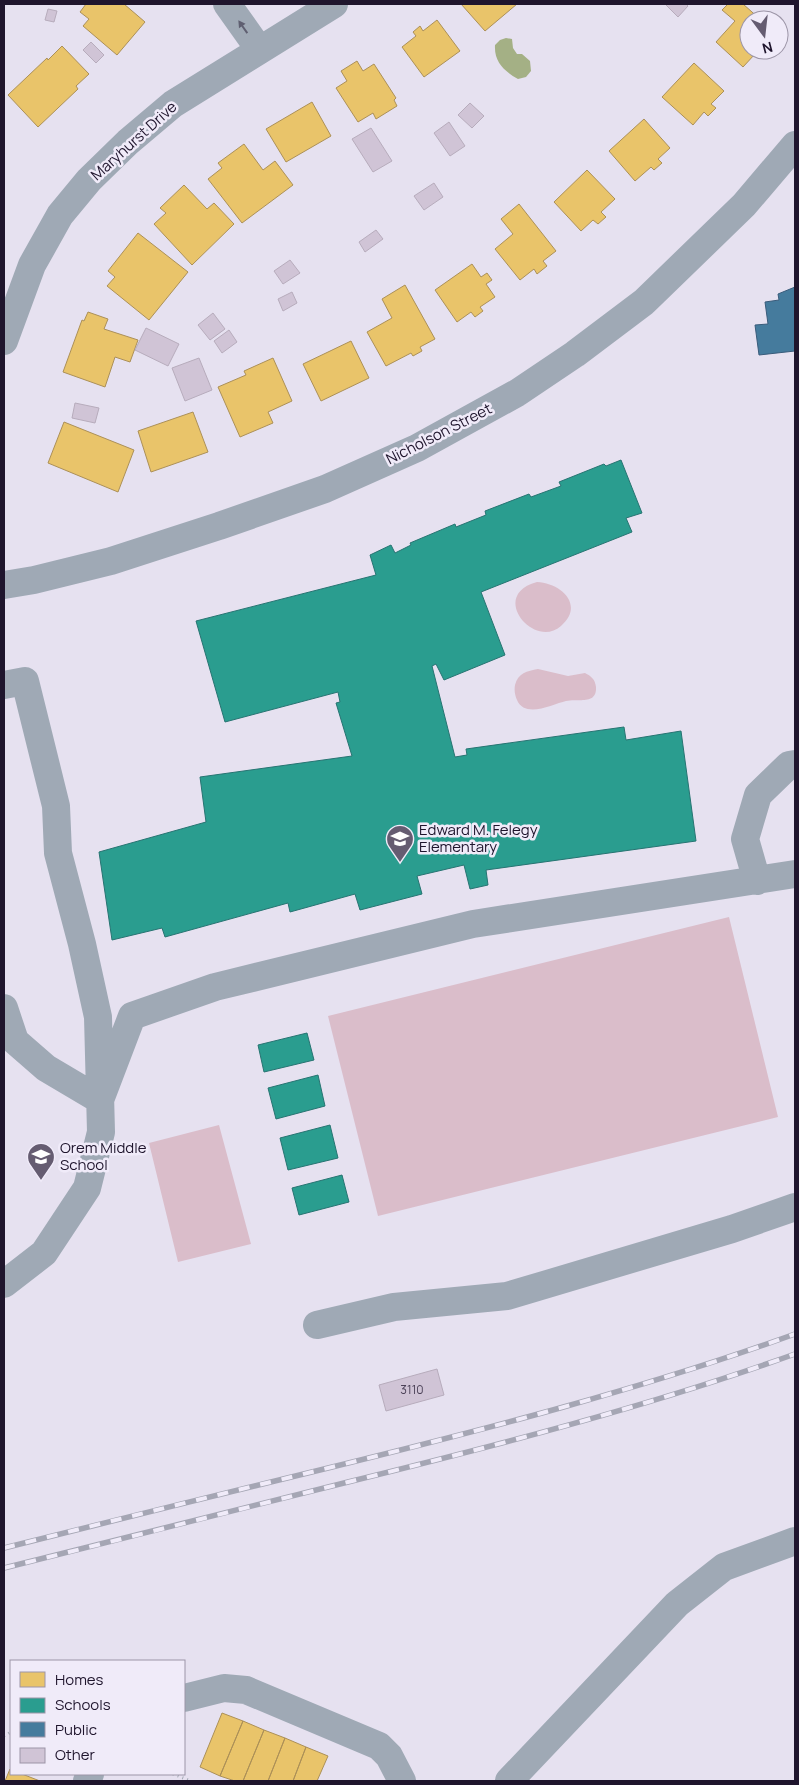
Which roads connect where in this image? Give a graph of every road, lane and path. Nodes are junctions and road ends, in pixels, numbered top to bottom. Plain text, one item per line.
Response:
1 (227, 4) edge
2 (334, 4) edge
3 (259, 49) junction
4 (795, 145) edge
5 (4, 341) edge
6 (4, 585) edge
7 (4, 685) edge
8 (795, 764) edge
9 (795, 874) edge
10 (757, 881) junction
11 (4, 1008) edge
12 (100, 1100) junction
13 (795, 1207) edge
14 (4, 1284) edge
15 (317, 1325) dead end
16 (795, 1541) edge
17 (185, 1698) edge
18 (176, 1775) edge
19 (191, 1781) edge
20 (402, 1781) edge
21 (509, 1781) edge

3 -> 1 street
2 - 3 street, Maryhurst Drive
3 - 5 street, Maryhurst Drive
4 - 6 street, Nicholson Street
7 - 12 street
8 - 10 street
9 - 10 street
10 - 12 street
11 - 12 street
12 - 14 street
13 - 15 street
16 - 21 street
17 - 20 street
18 - 19 path

